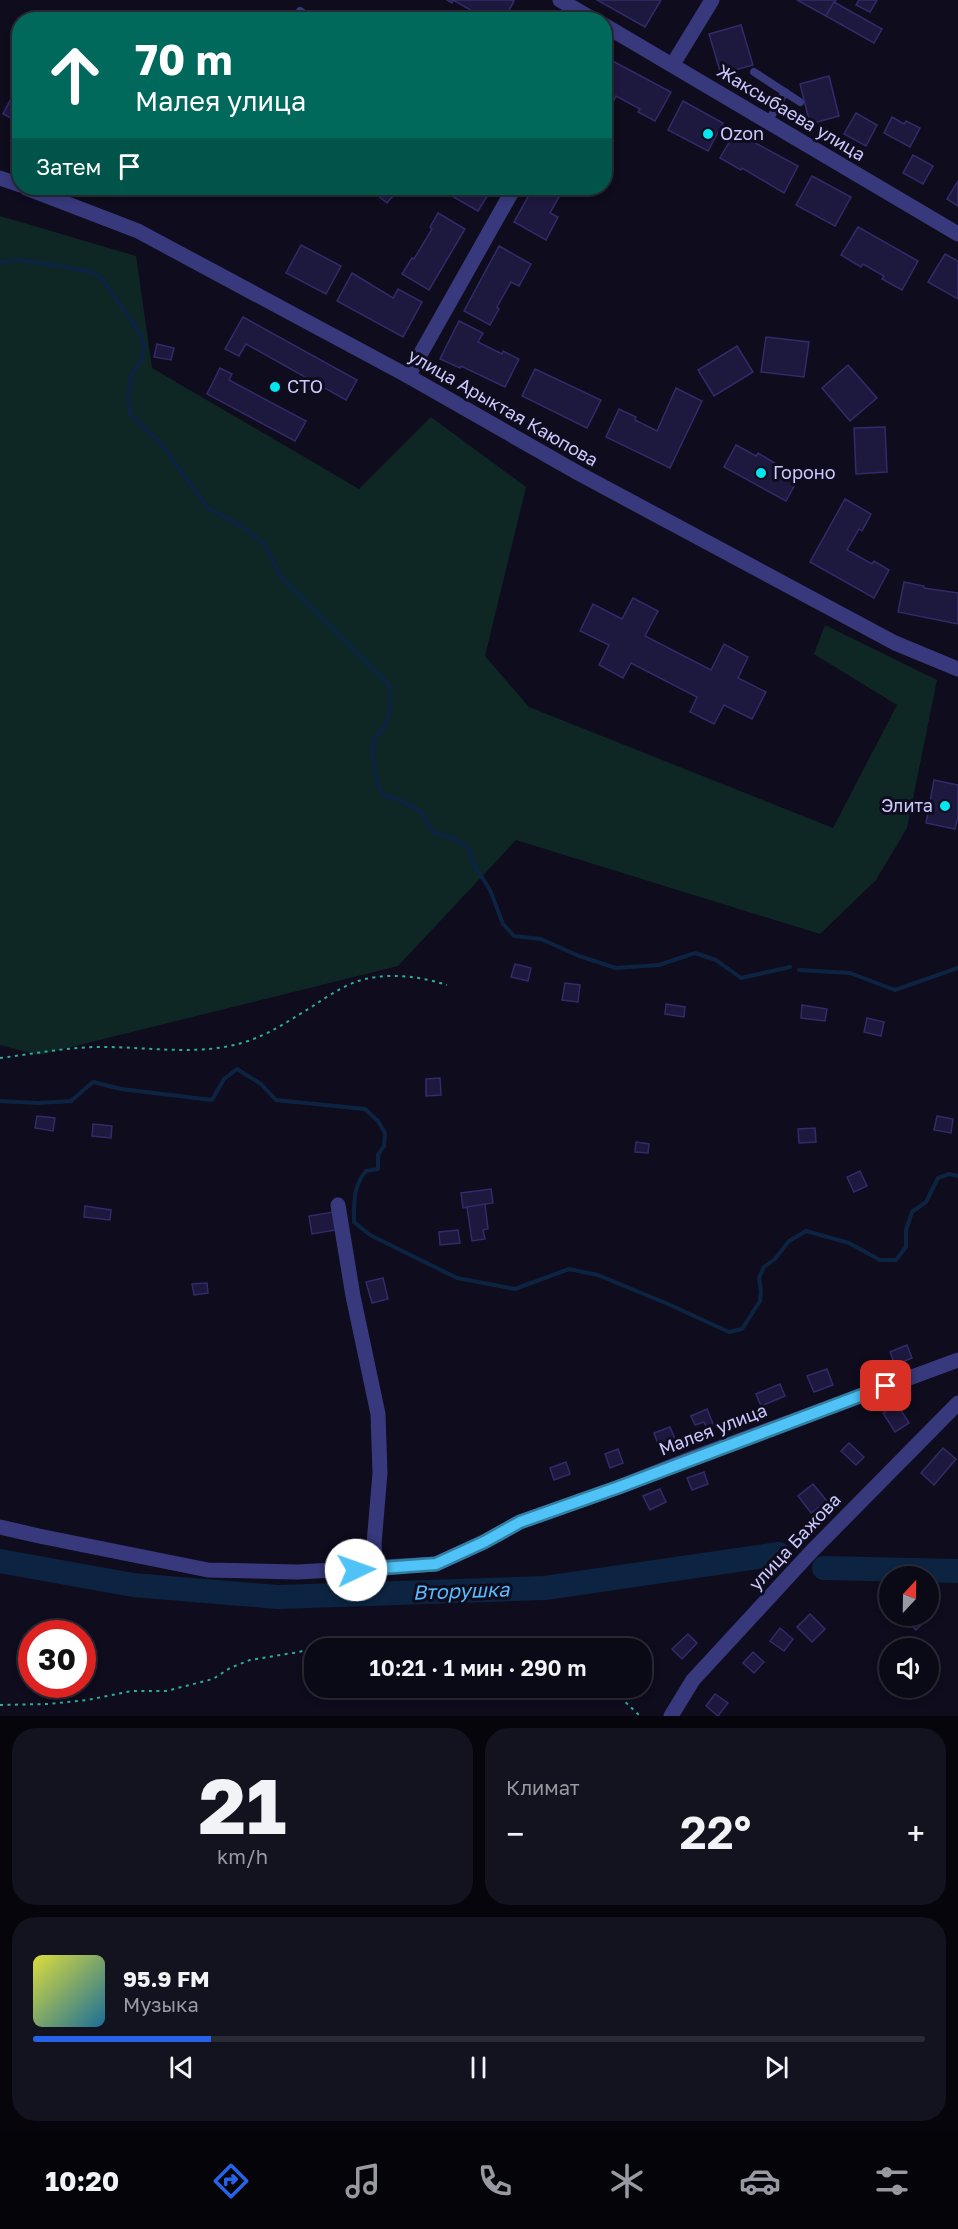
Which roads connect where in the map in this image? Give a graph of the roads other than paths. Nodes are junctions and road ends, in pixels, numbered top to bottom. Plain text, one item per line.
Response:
1 (560, 0) edge
2 (712, 0) edge
3 (580, 12) edge
4 (612, 32) edge
5 (673, 64) junction
6 (754, 72) dead end
7 (785, 92) junction
8 (801, 102) dead end
9 (768, 122) junction
10 (44, 195) edge
11 (510, 195) edge
12 (958, 234) edge
13 (408, 376) junction
14 (958, 669) edge
15 (338, 1205) dead end
16 (958, 1360) edge
17 (958, 1402) edge
18 (0, 1527) edge
19 (376, 1569) junction
20 (677, 1714) edge

1 - 3 street
2 - 5 street
4 - 5 street, Жаксыбаева улица
5 - 9 street, Жаксыбаева улица
6 - 7 lane
7 - 8 lane
7 - 9 lane
9 - 12 street, Жаксыбаева улица
10 - 13 street, улица Арыктая Каюпова
11 - 13 street
13 - 14 street, улица Арыктая Каюпова
15 - 19 street
16 - 19 street, Малея улица
17 - 20 street, улица Бажова
18 - 19 street, Малея улица

